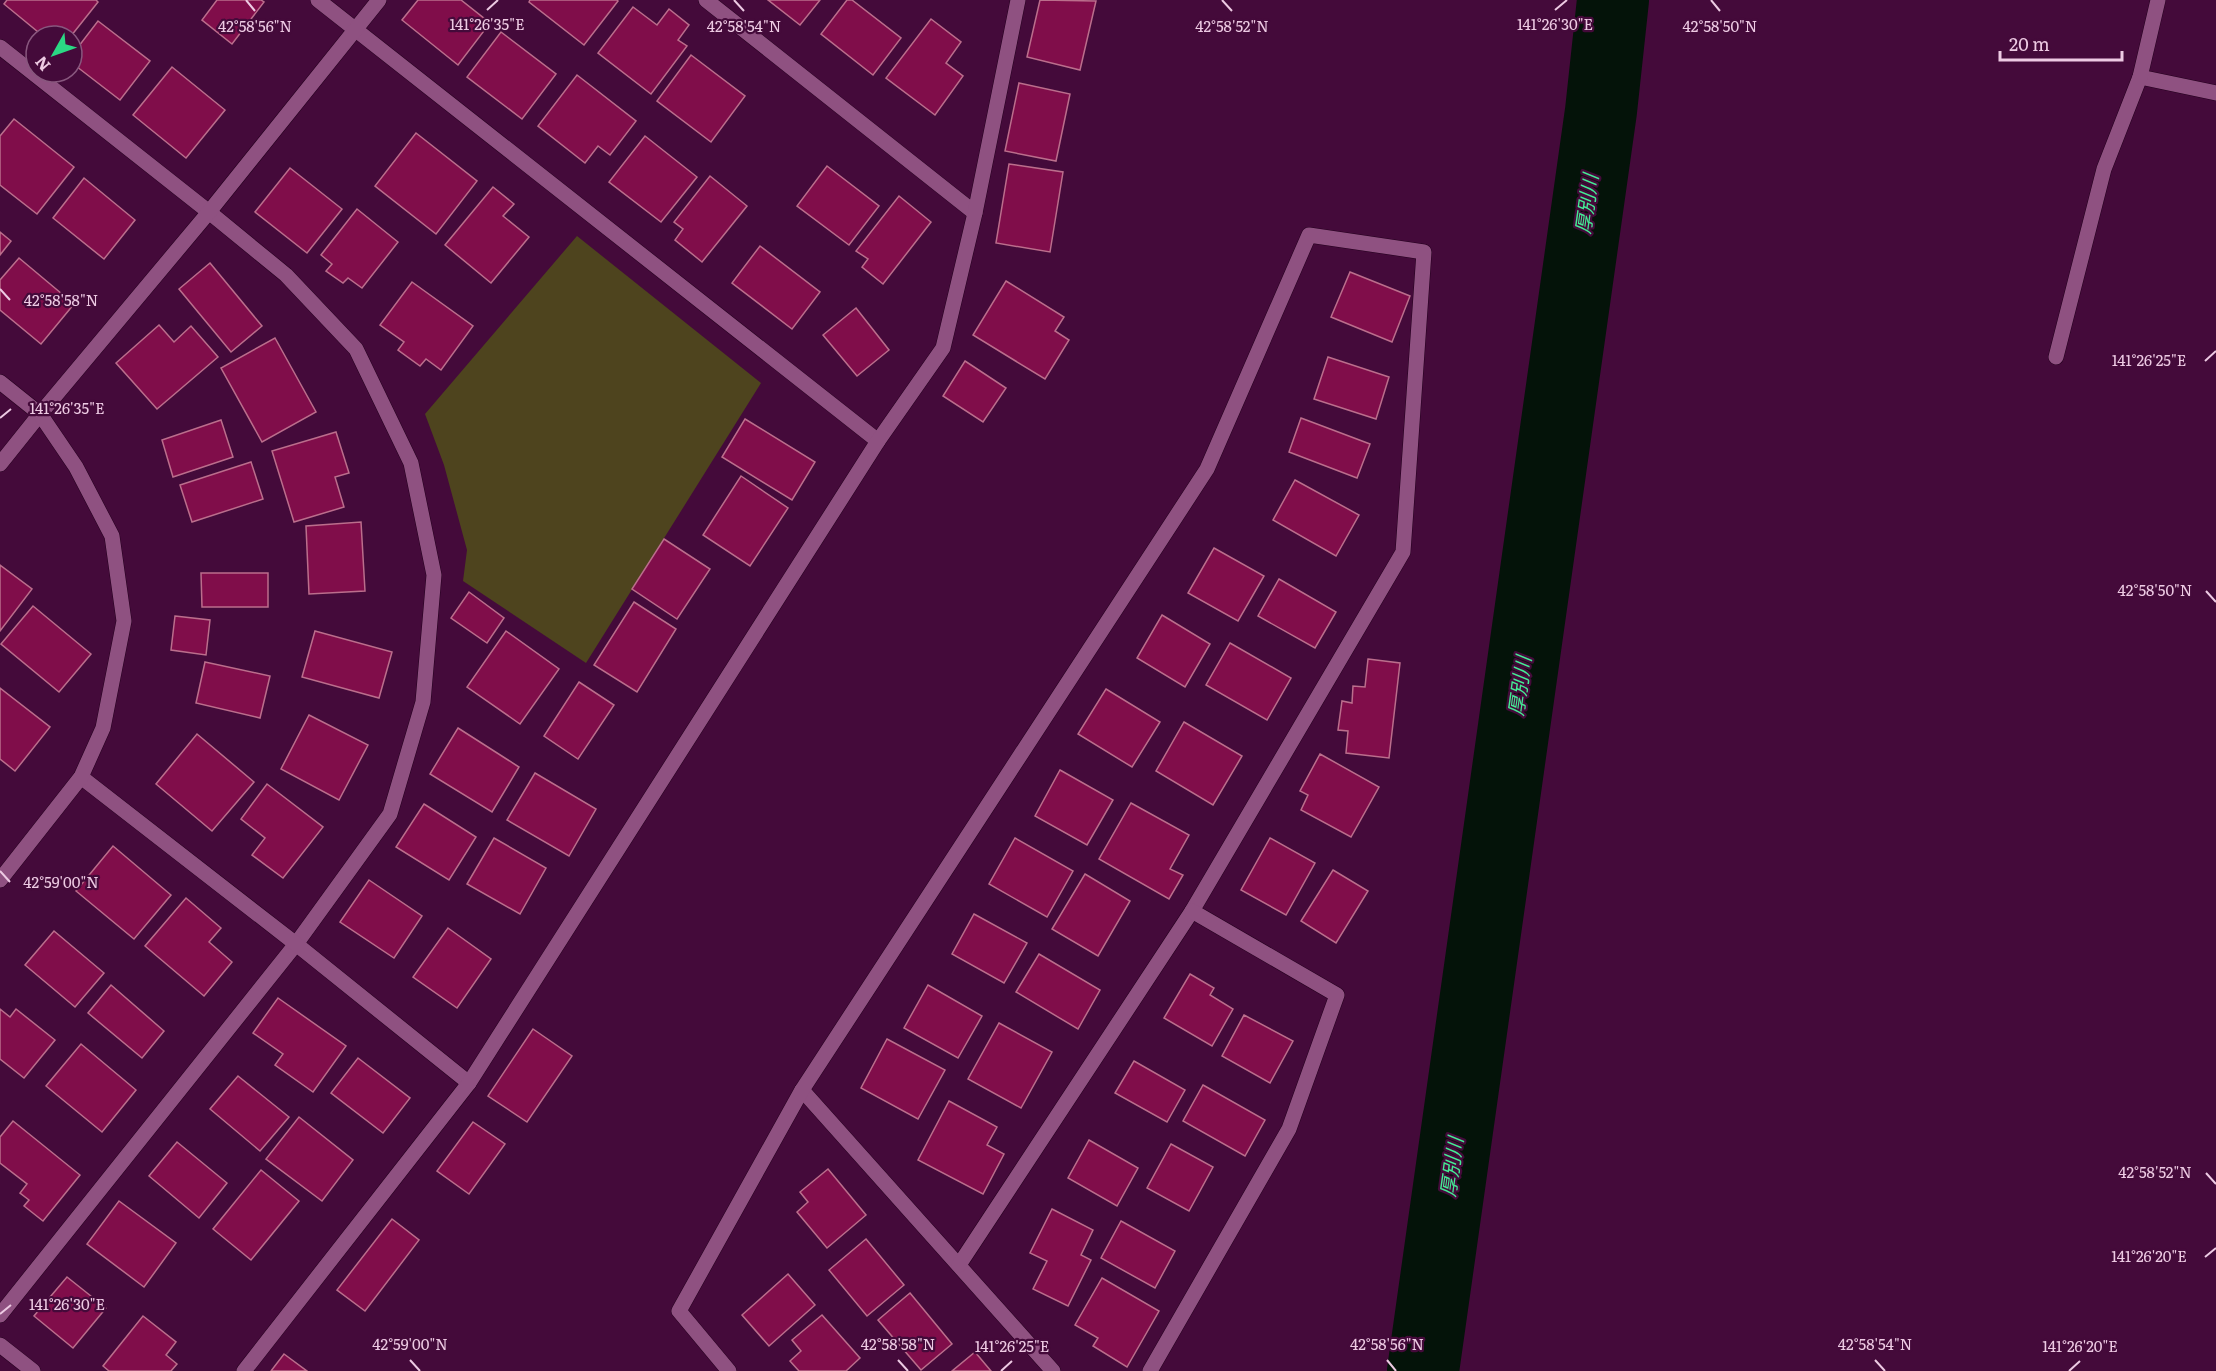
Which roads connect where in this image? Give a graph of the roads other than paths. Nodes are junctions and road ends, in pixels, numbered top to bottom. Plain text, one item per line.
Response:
1 (318, 0) edge
2 (379, 0) edge
3 (706, 0) edge
4 (1018, 0) edge
5 (2158, 0) edge
6 (355, 30) junction
7 (0, 47) edge
8 (2140, 77) junction
9 (2216, 93) edge
10 (209, 212) junction
11 (975, 213) junction
12 (2056, 357) dead end
13 (0, 382) edge
14 (40, 414) junction
15 (878, 441) junction
16 (0, 465) edge
17 (81, 777) junction
18 (0, 880) edge
19 (1192, 911) junction
20 (296, 944) junction
21 (469, 1083) junction
22 (802, 1090) junction
23 (959, 1265) junction
24 (0, 1315) edge
25 (0, 1345) edge
26 (33, 1371) edge
27 (244, 1371) edge
28 (729, 1371) edge
29 (1053, 1371) edge
30 (1150, 1371) edge

1 - 6 street
2 - 6 street
3 - 11 street
4 - 11 street
5 - 8 street
6 - 10 street
6 - 15 street
7 - 10 street
8 - 9 street
8 - 12 street
10 - 14 street
10 - 20 street
11 - 15 street
13 - 14 street
14 - 16 street
14 - 17 street
15 - 21 street
17 - 18 street
17 - 20 street
19 - 22 street
19 - 23 street
19 - 30 street
20 - 21 street
20 - 24 street
21 - 27 street
22 - 23 street
22 - 28 street
23 - 29 street
25 - 26 street

